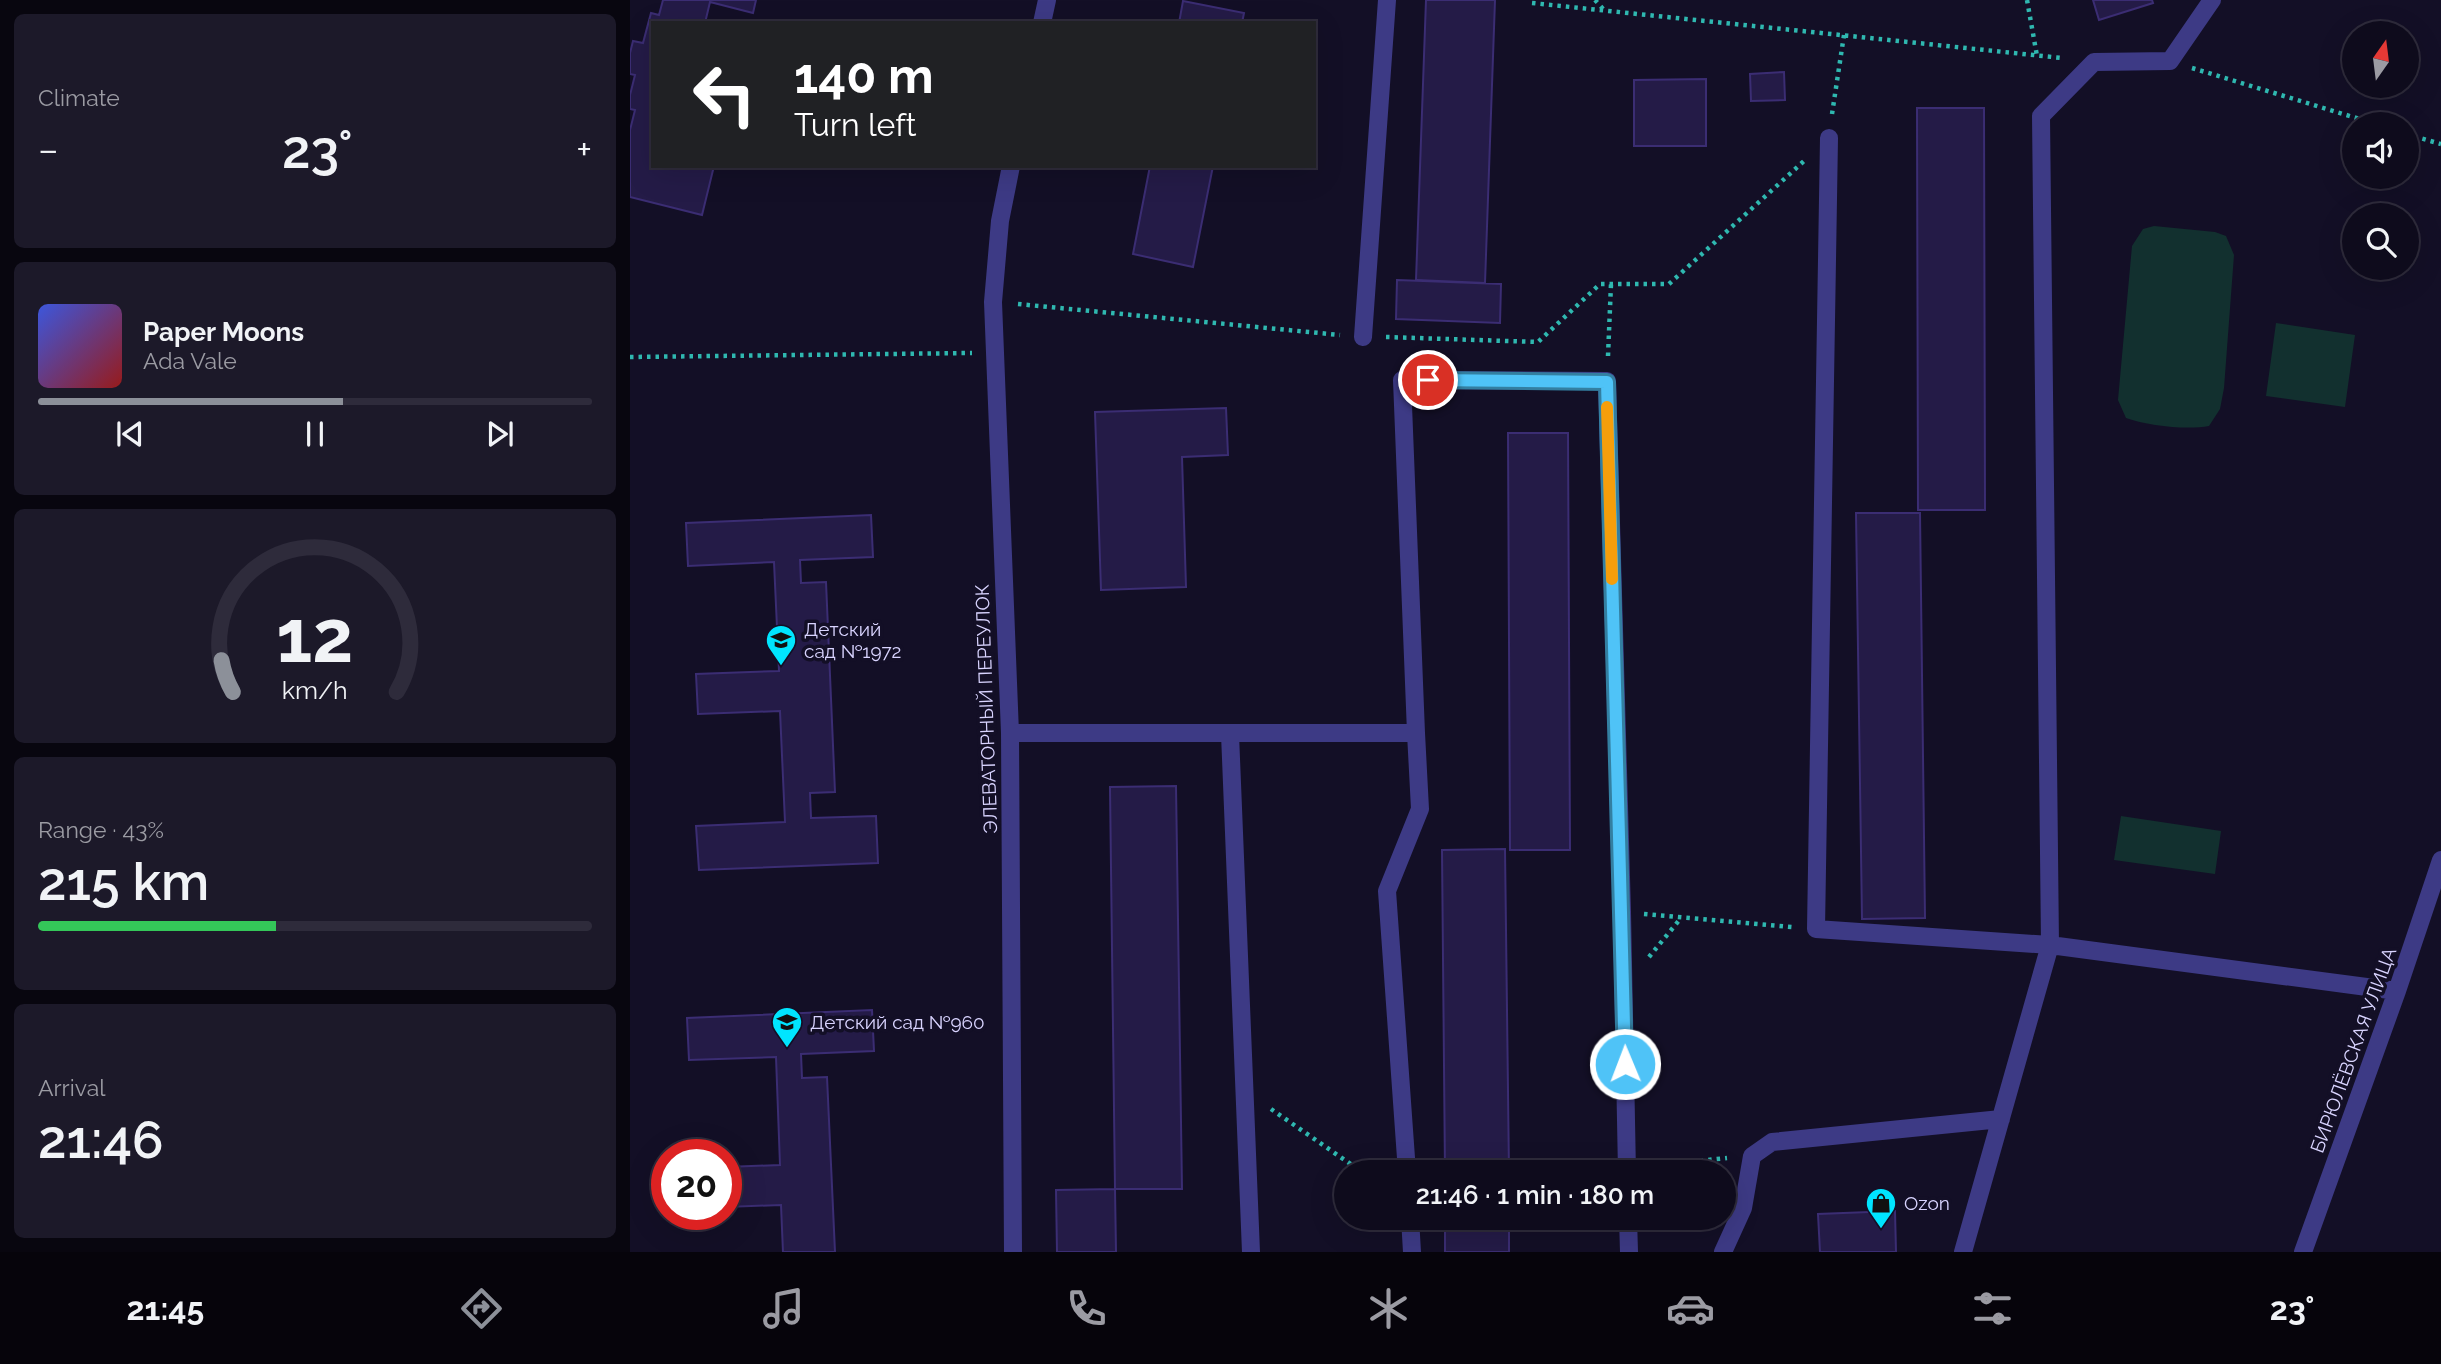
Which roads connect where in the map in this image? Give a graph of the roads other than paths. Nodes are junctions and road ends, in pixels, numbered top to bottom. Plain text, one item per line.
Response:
1 (1047, 0) edge
2 (1387, 0) edge
3 (2211, 0) edge
4 (1042, 21) edge
5 (1829, 138) road end
6 (1011, 168) edge
7 (1363, 337) road end
8 (1010, 733) junction
9 (1416, 733) junction
10 (1230, 734) junction
11 (2441, 860) edge
12 (2050, 945) junction
13 (2398, 991) junction
14 (2001, 1119) junction
15 (1406, 1160) edge
16 (1627, 1160) edge
17 (1411, 1230) edge
18 (1628, 1230) edge
19 (1013, 1252) edge
20 (1251, 1252) edge
21 (1412, 1252) edge
22 (1629, 1252) edge
23 (1723, 1252) edge
24 (1963, 1252) edge
25 (2304, 1252) edge

1 - 4 street
2 - 7 street
3 - 12 street
5 - 12 street
6 - 8 street, ЭЛЕВАТОРНЫЙ ПЕРЕУЛОК
8 - 10 street
8 - 19 street, ЭЛЕВАТОРНЫЙ ПЕРЕУЛОК
9 - 10 street
9 - 15 street
9 - 16 street
10 - 20 street
11 - 13 street, БИРЮЛЁВСКАЯ УЛИЦА
12 - 13 street
12 - 14 street
13 - 25 street, БИРЮЛЁВСКАЯ УЛИЦА
14 - 23 street
14 - 24 street
17 - 21 street
18 - 22 street

